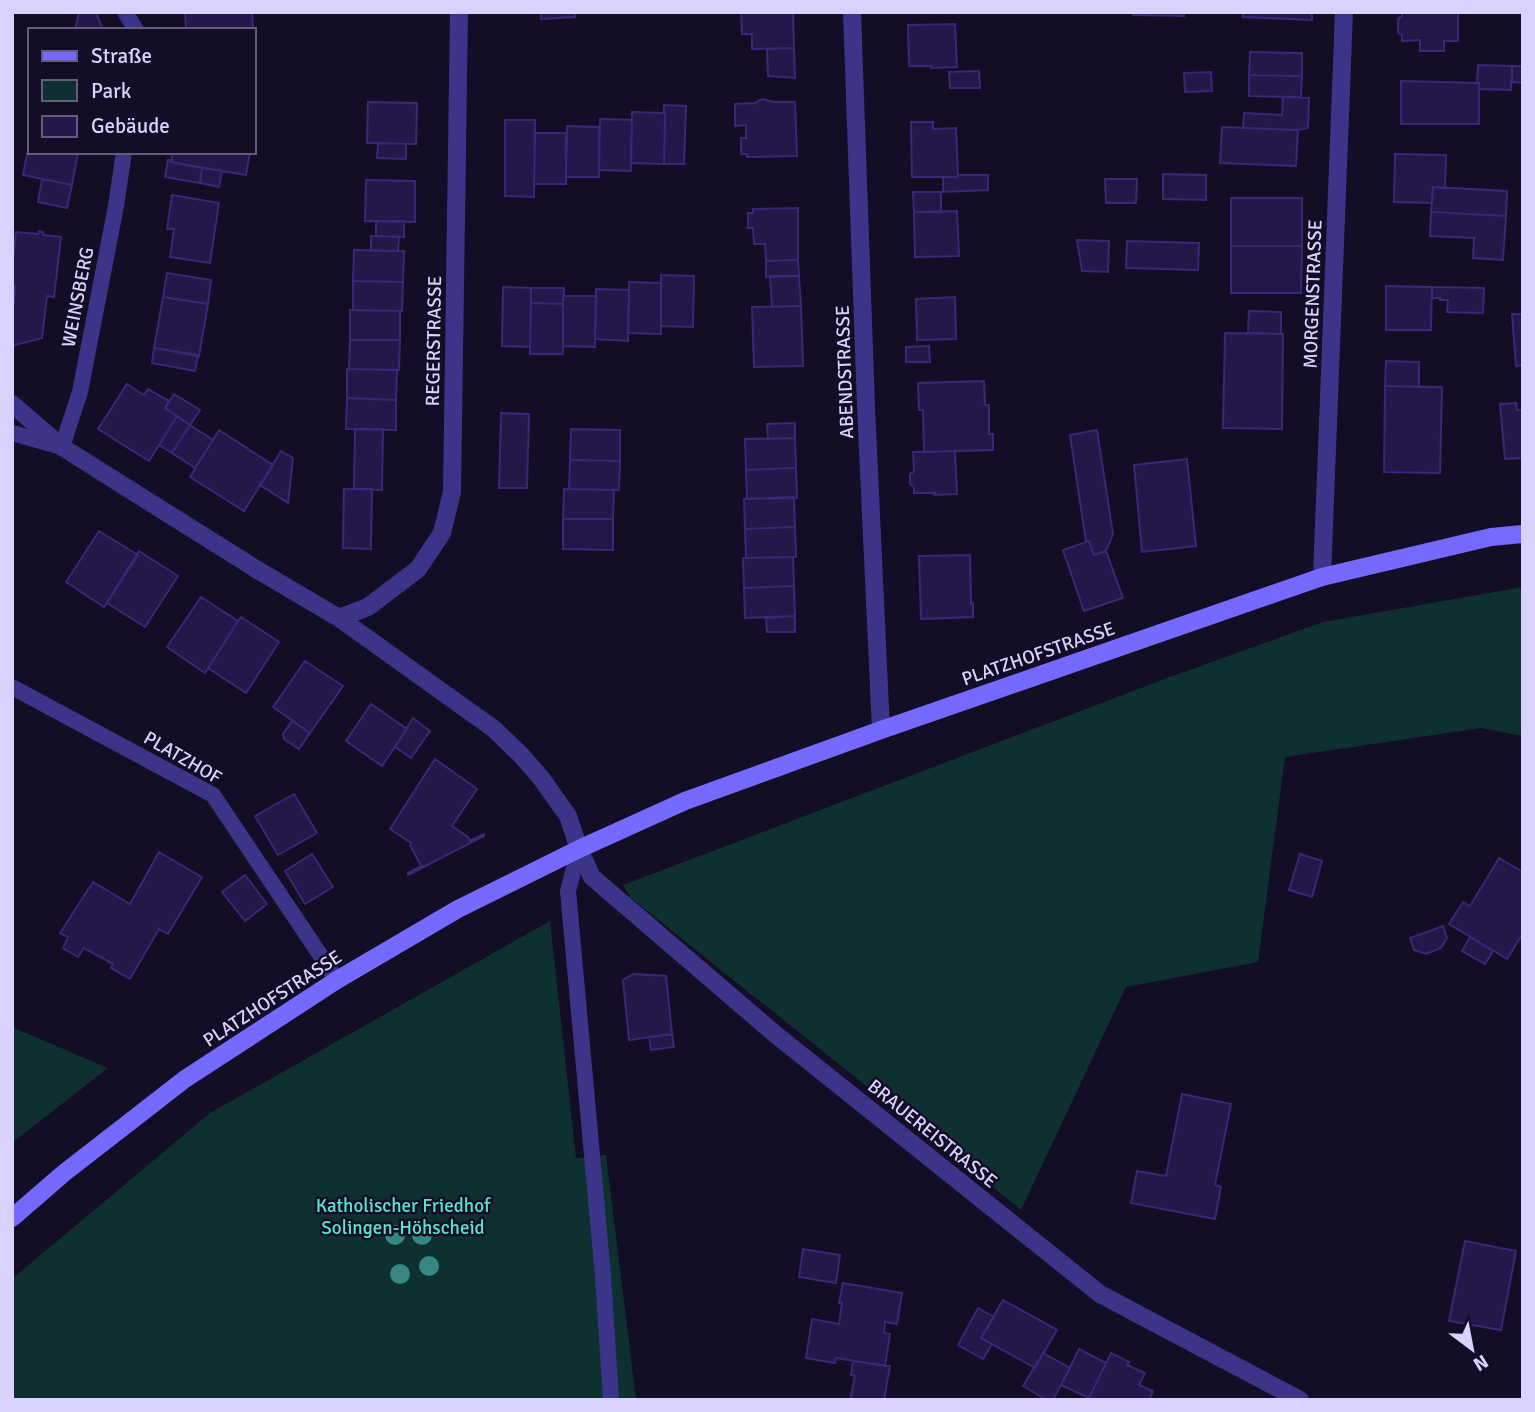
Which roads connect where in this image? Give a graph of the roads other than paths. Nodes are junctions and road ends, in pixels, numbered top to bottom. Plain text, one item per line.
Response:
1 (125, 12) edge
2 (459, 12) edge
3 (852, 12) edge
4 (1344, 12) edge
5 (135, 28) edge
6 (124, 154) edge
7 (12, 404) edge
8 (12, 433) edge
9 (62, 447) junction
10 (1523, 534) edge
11 (1322, 576) junction
12 (339, 618) junction
13 (12, 687) edge
14 (881, 730) junction
15 (579, 849) junction
16 (337, 980) junction
17 (12, 1218) edge
18 (611, 1400) edge
19 (1300, 1400) edge

1 - 5 lane
2 - 12 street, REGERSTRASSE
3 - 14 street, ABENDSTRASSE
4 - 11 street, MORGENSTRASSE
6 - 9 lane, WEINSBERG
7 - 9 street
8 - 9 lane
9 - 12 street
10 - 11 main road, PLATZHOFSTRASSE
11 - 14 main road, PLATZHOFSTRASSE
12 - 15 street
13 - 16 lane, PLATZHOF
14 - 15 main road, PLATZHOFSTRASSE
15 - 16 main road, PLATZHOFSTRASSE
15 - 18 lane
15 - 19 street, BRAUEREISTRASSE
16 - 17 main road, PLATZHOFSTRASSE

